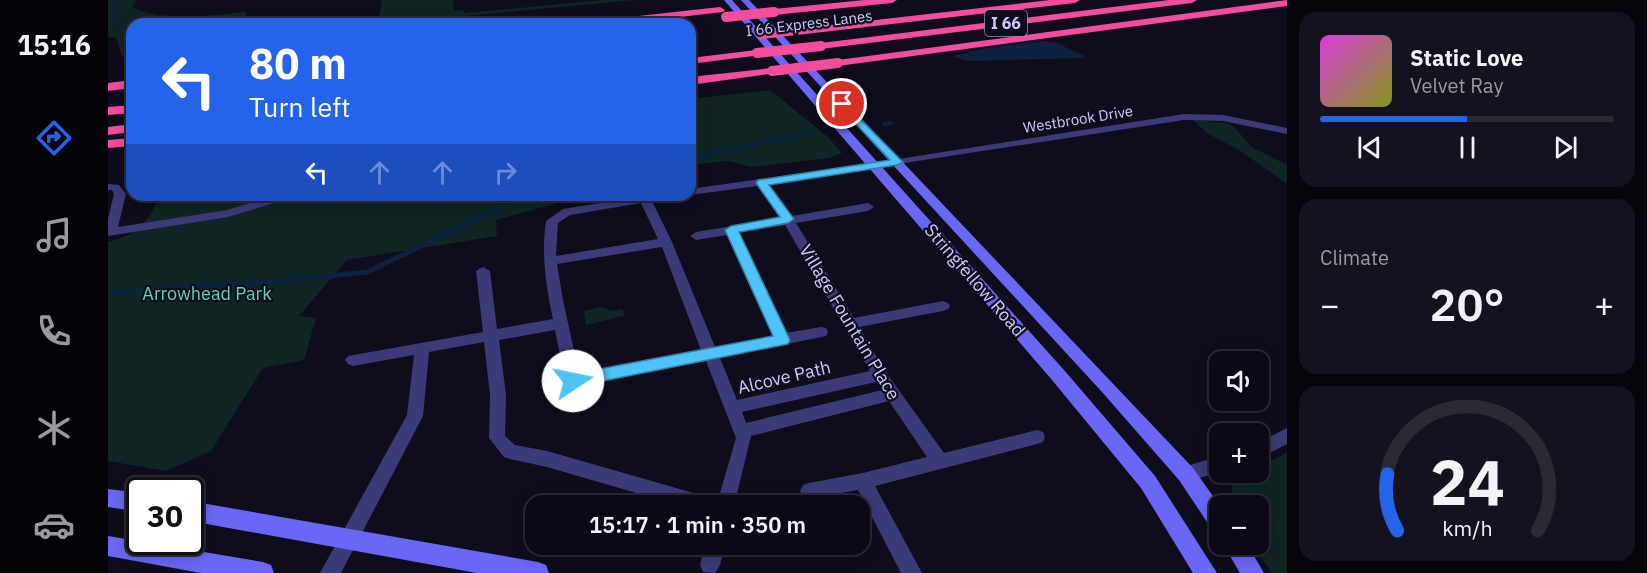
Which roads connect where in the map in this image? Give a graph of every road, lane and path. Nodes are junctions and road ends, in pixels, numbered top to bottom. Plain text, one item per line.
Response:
1 (728, 0) edge
2 (745, 0) edge
3 (818, 0) edge
4 (1075, 0) edge
5 (1146, 0) edge
6 (1192, 0) edge
7 (1287, 3) edge
8 (893, 5) edge
9 (771, 9) junction
10 (723, 14) junction
11 (671, 18) edge
12 (696, 19) edge
13 (778, 34) junction
14 (817, 42) junction
15 (761, 46) junction
16 (696, 52) edge
17 (696, 60) edge
18 (696, 70) edge
19 (126, 76) edge
20 (108, 77) edge
21 (696, 78) edge
22 (126, 85) edge
23 (108, 87) edge
24 (126, 110) edge
25 (108, 111) edge
26 (126, 120) edge
27 (108, 122) edge
28 (126, 129) edge
29 (108, 131) edge
30 (1287, 131) edge
31 (126, 142) edge
32 (108, 144) edge
33 (897, 162) junction
34 (873, 166) junction
35 (762, 183) junction
36 (108, 187) edge
37 (696, 191) edge
38 (269, 201) edge
39 (623, 201) edge
40 (646, 201) edge
41 (868, 207) dead end
42 (788, 219) junction
43 (731, 230) junction
44 (110, 231) edge
45 (696, 236) dead end
46 (666, 242) junction
47 (551, 261) junction
48 (483, 271) dead end
49 (943, 306) dead end
50 (562, 322) junction
51 (850, 324) junction
52 (821, 332) dead end
53 (489, 335) junction
54 (783, 340) junction
55 (422, 347) junction
56 (710, 354) junction
57 (353, 360) dead end
58 (880, 375) junction
59 (893, 394) junction
60 (731, 408) junction
61 (741, 431) junction
62 (1287, 435) edge
63 (1037, 436) dead end
64 (1269, 446) edge
65 (939, 460) junction
66 (1209, 467) edge
67 (1186, 474) junction
68 (863, 481) junction
69 (808, 491) dead end
70 (673, 495) edge
71 (728, 495) edge
72 (108, 498) edge
73 (126, 501) edge
74 (1209, 508) edge
75 (204, 514) edge
76 (351, 538) junction
77 (108, 546) edge
78 (712, 555) edge
79 (1241, 555) edge
80 (710, 565) dead end
81 (263, 573) edge
82 (330, 573) edge
83 (538, 573) edge
84 (912, 573) edge
85 (1206, 573) edge
86 (1253, 573) edge

1 - 15 main road, Stringfellow Road
2 - 15 main road, Stringfellow Road
3 - 9 highway
4 - 13 highway
5 - 14 highway, I 66 Express Lanes
6 - 14 highway, I 66
7 - 15 highway, bridge
8 - 9 highway, I 66 Express Lanes
8 - 15 highway
9 - 10 highway, I 66 Express Lanes, bridge
10 - 11 highway
10 - 12 highway, I 66 Express Lanes
13 - 15 highway
13 - 33 main road, Stringfellow Road
14 - 15 highway, I 66, bridge
15 - 16 highway, I 66 Express Lanes
15 - 17 highway, I 66
15 - 18 highway
15 - 21 highway
15 - 34 main road, Stringfellow Road
19 - 20 highway
22 - 23 highway
24 - 25 highway
26 - 27 highway
28 - 29 highway
30 - 33 street, Westbrook Drive
31 - 32 highway
33 - 34 street, Westbrook Drive
33 - 67 main road, Stringfellow Road
34 - 35 street, Westbrook Drive
34 - 85 main road, Stringfellow Road
35 - 37 street, Westbrook Drive
35 - 42 street, Village Fountain Place
36 - 44 street
38 - 44 street
39 - 47 street
40 - 46 street
41 - 42 street
42 - 43 street
42 - 51 street, Village Fountain Place
43 - 45 street
43 - 54 street
46 - 47 street
46 - 56 street
47 - 50 street
48 - 53 street
49 - 51 street
50 - 53 street
50 - 56 street
51 - 58 street, Village Fountain Place
52 - 54 street
53 - 55 street
53 - 70 street
54 - 56 street
55 - 57 street
55 - 76 street
56 - 60 street
58 - 59 street, Village Fountain Place
58 - 60 street, Alcove Path
59 - 61 street
59 - 65 street, Village Fountain Place
60 - 61 street
61 - 71 street
62 - 64 street
63 - 65 street
65 - 68 street
66 - 67 street
67 - 74 main road, Stringfellow Road
68 - 69 street
68 - 84 street
72 - 73 main road
75 - 76 main road
76 - 82 street
76 - 83 main road
77 - 81 main road
78 - 80 street
79 - 86 main road

